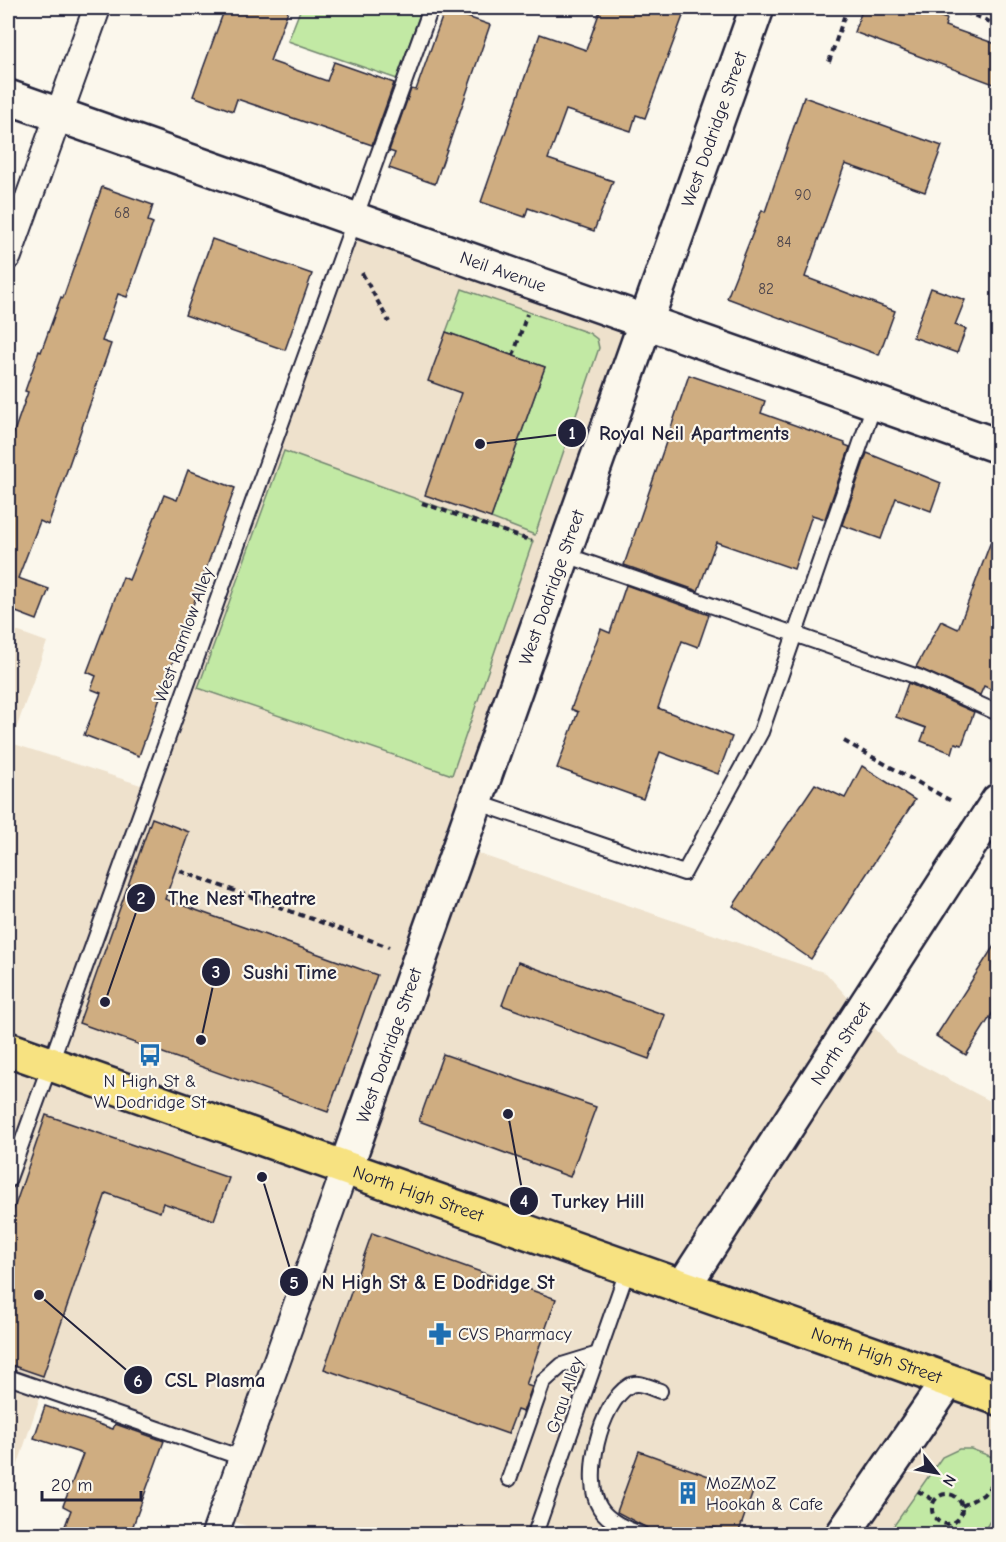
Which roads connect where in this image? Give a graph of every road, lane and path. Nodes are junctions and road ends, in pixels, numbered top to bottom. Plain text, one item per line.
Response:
1 (97, 8) edge
2 (431, 8) edge
3 (757, 8) edge
4 (848, 8) edge
5 (955, 8) edge
6 (999, 25) edge
7 (829, 62) dead end
8 (8, 97) edge
9 (58, 114) junction
10 (354, 219) junction
11 (8, 256) edge
12 (360, 270) dead end
13 (528, 312) dead end
14 (646, 321) junction
15 (389, 322) dead end
16 (513, 356) dead end
17 (875, 402) junction
18 (999, 446) edge
19 (423, 503) dead end
20 (533, 541) dead end
21 (563, 554) junction
22 (795, 634) junction
23 (999, 713) edge
24 (844, 741) dead end
25 (999, 801) edge
26 (476, 802) junction
27 (954, 802) dead end
28 (180, 871) dead end
29 (393, 948) dead end
30 (8, 1049) edge
31 (48, 1064) junction
32 (346, 1167) junction
33 (8, 1181) edge
34 (628, 1268) junction
35 (683, 1287) junction
36 (598, 1354) junction
37 (8, 1377) edge
38 (948, 1381) junction
39 (660, 1391) dead end
40 (999, 1398) edge
41 (242, 1458) junction
42 (999, 1478) edge
43 (509, 1479) dead end
44 (918, 1491) dead end
45 (935, 1501) junction
46 (962, 1506) junction
47 (945, 1524) junction
48 (215, 1534) edge
49 (535, 1534) edge
50 (641, 1534) edge
51 (843, 1534) edge
52 (943, 1534) edge

1 - 9 street
2 - 10 lane, West Ramlow Alley
3 - 14 street, West Dodridge Street
4 - 7 path
5 - 6 path
8 - 9 street, Neil Avenue
9 - 10 street, Neil Avenue
9 - 11 street
10 - 14 street, Neil Avenue
10 - 31 lane, West Ramlow Alley
12 - 15 path
13 - 16 path
14 - 17 street, Neil Avenue
14 - 21 street, West Dodridge Street
17 - 18 street, Neil Avenue
17 - 22 lane
19 - 20 path
21 - 22 lane
21 - 26 street, West Dodridge Street
22 - 23 lane
22 - 26 lane
24 - 27 path
25 - 35 street, North Street
26 - 32 street, West Dodridge Street
28 - 29 path
30 - 31 main road, North High Street
31 - 32 main road, North High Street
31 - 33 lane, West Ramlow Alley
32 - 34 main road, North High Street
32 - 41 street
34 - 35 main road, North High Street
34 - 36 lane, Grau Alley
35 - 38 main road, North High Street
36 - 43 lane
36 - 49 lane, Grau Alley
37 - 41 lane
38 - 40 main road, North High Street
38 - 51 street
39 - 50 lane
41 - 48 street
42 - 46 path
44 - 45 path
45 - 46 path
45 - 47 path
46 - 47 path
47 - 52 path

